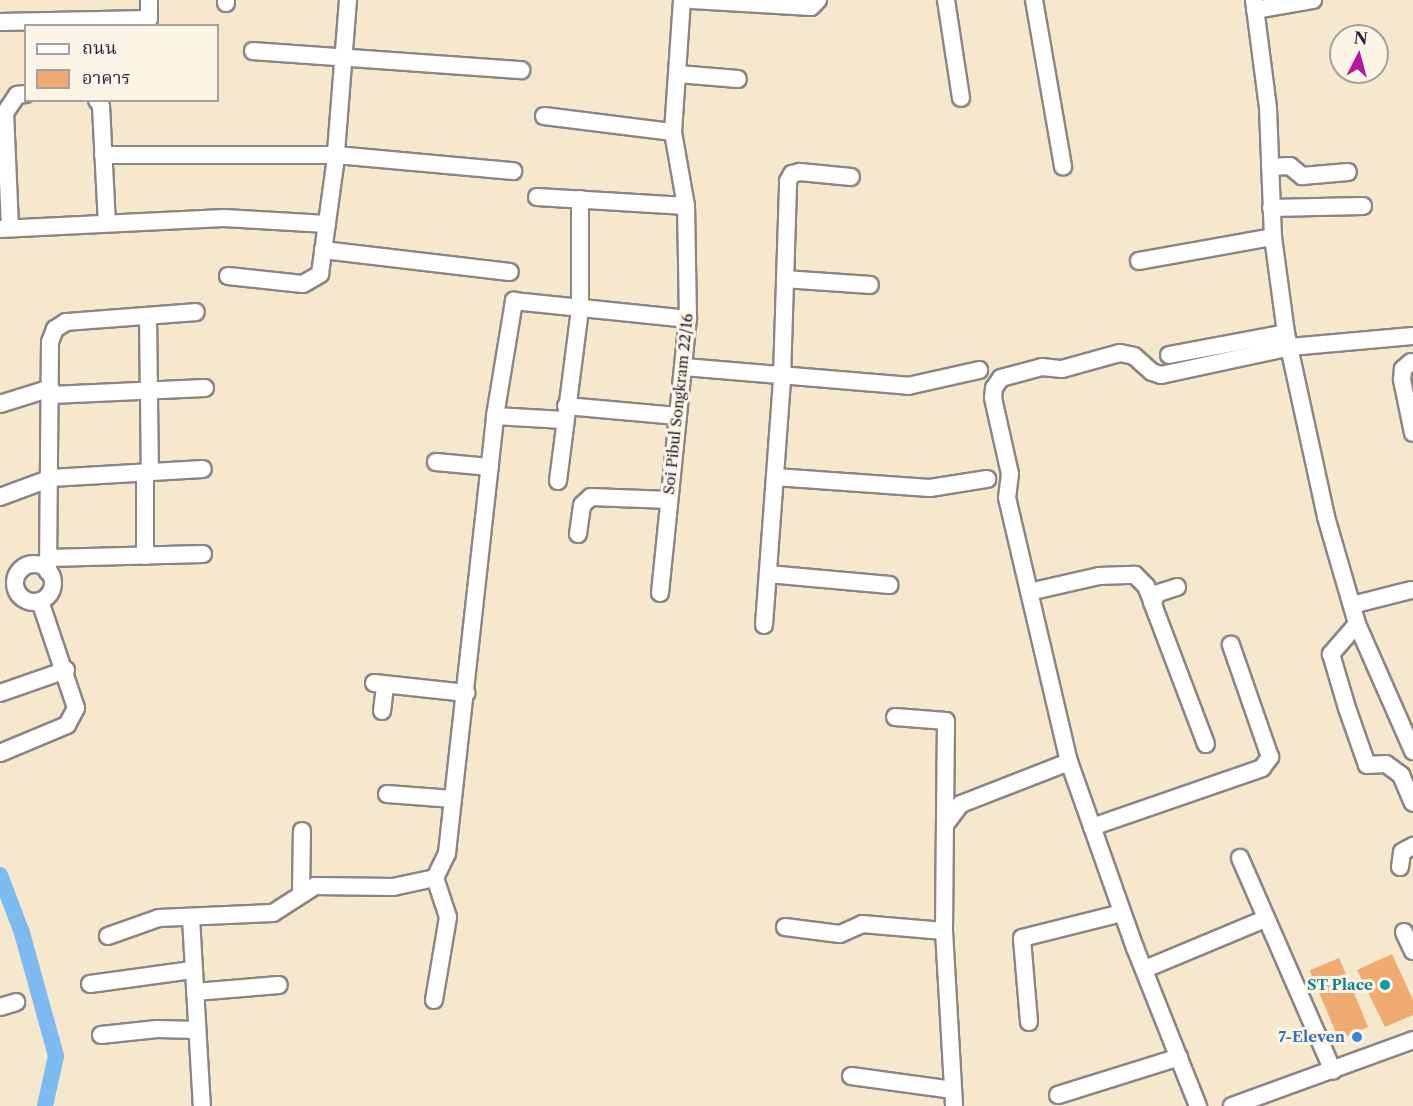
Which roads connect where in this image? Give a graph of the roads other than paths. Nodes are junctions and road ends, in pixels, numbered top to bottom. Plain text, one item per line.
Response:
1 (149, 0) edge
2 (348, 0) edge
3 (682, 0) edge
4 (695, 0) edge
5 (818, 0) edge
6 (946, 0) edge
7 (1034, 0) edge
8 (1313, 0) edge
9 (757, 2) edge
10 (1255, 5) edge
11 (0, 22) edge
12 (253, 51) dead end
13 (344, 56) junction
14 (520, 70) dead end
15 (678, 74) junction
16 (738, 79) dead end
17 (24, 94) edge
18 (961, 98) dead end
19 (98, 102) edge
20 (544, 116) dead end
21 (673, 132) junction
22 (103, 155) junction
23 (336, 155) junction
24 (1063, 166) dead end
25 (1270, 167) junction
26 (513, 171) dead end
27 (1348, 172) dead end
28 (851, 177) dead end
29 (537, 197) dead end
30 (580, 199) junction
31 (686, 206) junction
32 (1363, 206) dead end
33 (1271, 208) junction
34 (107, 223) junction
35 (327, 224) junction
36 (5, 228) edge
37 (1273, 237) junction
38 (323, 250) junction
39 (1139, 261) dead end
40 (510, 272) dead end
41 (228, 276) dead end
42 (785, 279) junction
43 (870, 285) dead end
44 (580, 309) junction
45 (196, 312) dead end
46 (148, 315) junction
47 (688, 319) junction
48 (1409, 337) edge
49 (1288, 340) junction
50 (1169, 354) dead end
51 (1412, 362) edge
52 (684, 367) junction
53 (979, 370) dead end
54 (782, 377) junction
55 (205, 388) dead end
56 (149, 391) junction
57 (51, 392) junction
58 (0, 405) edge
59 (565, 413) junction
60 (495, 416) junction
61 (678, 416) junction
62 (1413, 433) edge
63 (436, 462) dead end
64 (490, 467) junction
65 (203, 469) dead end
66 (148, 472) junction
67 (775, 477) junction
68 (51, 478) junction
69 (987, 479) dead end
70 (558, 481) dead end
71 (0, 496) edge
72 (669, 500) junction
73 (578, 534) dead end
74 (203, 554) dead end
75 (145, 556) junction
76 (48, 565) junction
77 (768, 574) junction
78 (890, 585) dead end
79 (1177, 586) dead end
80 (1411, 590) dead end
81 (8, 592) edge
82 (1029, 592) junction
83 (660, 593) dead end
84 (40, 601) junction
85 (1352, 605) junction
86 (1154, 606) junction
87 (1357, 624) junction
88 (764, 625) dead end
89 (1231, 645) dead end
90 (66, 670) junction
91 (0, 693) edge
92 (466, 693) junction
93 (382, 711) dead end
94 (895, 717) dead end
95 (1206, 744) dead end
96 (1413, 751) edge
97 (0, 753) edge
98 (1069, 762) junction
99 (387, 794) dead end
100 (453, 799) junction
101 (1413, 803) edge
102 (945, 825) junction
103 (1092, 828) junction
104 (302, 831) dead end
105 (1413, 846) edge
106 (1240, 858) dead end
107 (1400, 867) dead end
108 (435, 878) junction
109 (301, 893) junction
110 (1122, 913) junction
111 (191, 918) junction
112 (1265, 919) junction
113 (785, 927) dead end
114 (944, 931) junction
115 (1404, 932) dead end
116 (108, 936) dead end
117 (1413, 951) edge
118 (1145, 969) junction
119 (192, 970) junction
120 (90, 984) dead end
121 (279, 985) dead end
122 (195, 992) junction
123 (434, 1000) dead end
124 (1029, 1022) dead end
125 (197, 1030) junction
126 (101, 1035) dead end
127 (1413, 1040) edge
128 (1179, 1057) junction
129 (1333, 1071) junction
130 (852, 1076) dead end
131 (1058, 1095) dead end
132 (954, 1098) edge
133 (202, 1106) edge
134 (1198, 1106) edge
135 (1232, 1106) edge

1 - 11 street
2 - 13 street
3 - 15 street, Soi Pibul Songkram 22/16
4 - 9 street
5 - 9 street
6 - 18 street
7 - 24 street
8 - 10 street
10 - 25 street
12 - 13 street
13 - 14 street
13 - 23 street
15 - 16 street
15 - 21 street, Soi Pibul Songkram 22/16
17 - 36 street
19 - 22 street
20 - 21 street
21 - 31 street, Soi Pibul Songkram 22/16
22 - 23 street
22 - 34 street
23 - 26 street
23 - 35 street
25 - 27 street
25 - 33 street
28 - 42 street
29 - 30 street
30 - 31 street
30 - 44 street
31 - 47 street, Soi Pibul Songkram 22/16
32 - 33 street
33 - 37 street
34 - 35 street
34 - 36 street
35 - 38 street
37 - 39 street
37 - 49 street
38 - 40 street
38 - 41 street
42 - 43 street
42 - 54 street
44 - 47 street
44 - 59 street
44 - 60 street
45 - 46 street
46 - 56 street
46 - 57 street
47 - 52 street, Soi Pibul Songkram 22/16
48 - 49 street
48 - 51 street
49 - 50 street
49 - 82 street
49 - 85 street
51 - 62 street
52 - 54 street
52 - 61 street, Soi Pibul Songkram 22/16
53 - 54 street
54 - 67 street
55 - 56 street
56 - 57 street
56 - 66 street
57 - 58 street
57 - 68 street
59 - 60 street
59 - 61 street
59 - 70 street
60 - 64 street
61 - 72 street, Soi Pibul Songkram 22/16
63 - 64 street
64 - 92 street
65 - 66 street
66 - 68 street
66 - 75 street
67 - 69 street
67 - 77 street
68 - 71 street
68 - 76 street
72 - 73 street
72 - 83 street, Soi Pibul Songkram 22/16
74 - 75 street
75 - 76 street
76 - 81 street
76 - 84 street
77 - 78 street
77 - 88 street
79 - 86 street
80 - 85 street
81 - 84 street
82 - 86 street
82 - 98 street
84 - 90 street
85 - 87 street
86 - 95 street
87 - 96 street
87 - 101 street
89 - 103 street
90 - 91 street
90 - 97 street
92 - 93 street
92 - 100 street
94 - 102 street
98 - 102 street
98 - 103 street
99 - 100 street
100 - 108 street
102 - 114 street
103 - 110 street
104 - 109 street
105 - 107 street
106 - 112 street
108 - 109 street
108 - 123 street
109 - 111 street
110 - 118 street
110 - 124 street
111 - 116 street
111 - 119 street
112 - 118 street
112 - 129 street
113 - 114 street
114 - 132 street
115 - 117 street
118 - 128 street
119 - 120 street
119 - 122 street
121 - 122 street
122 - 125 street
125 - 126 street
125 - 133 street
127 - 129 street
128 - 131 street
128 - 134 street
129 - 135 street
130 - 132 street

